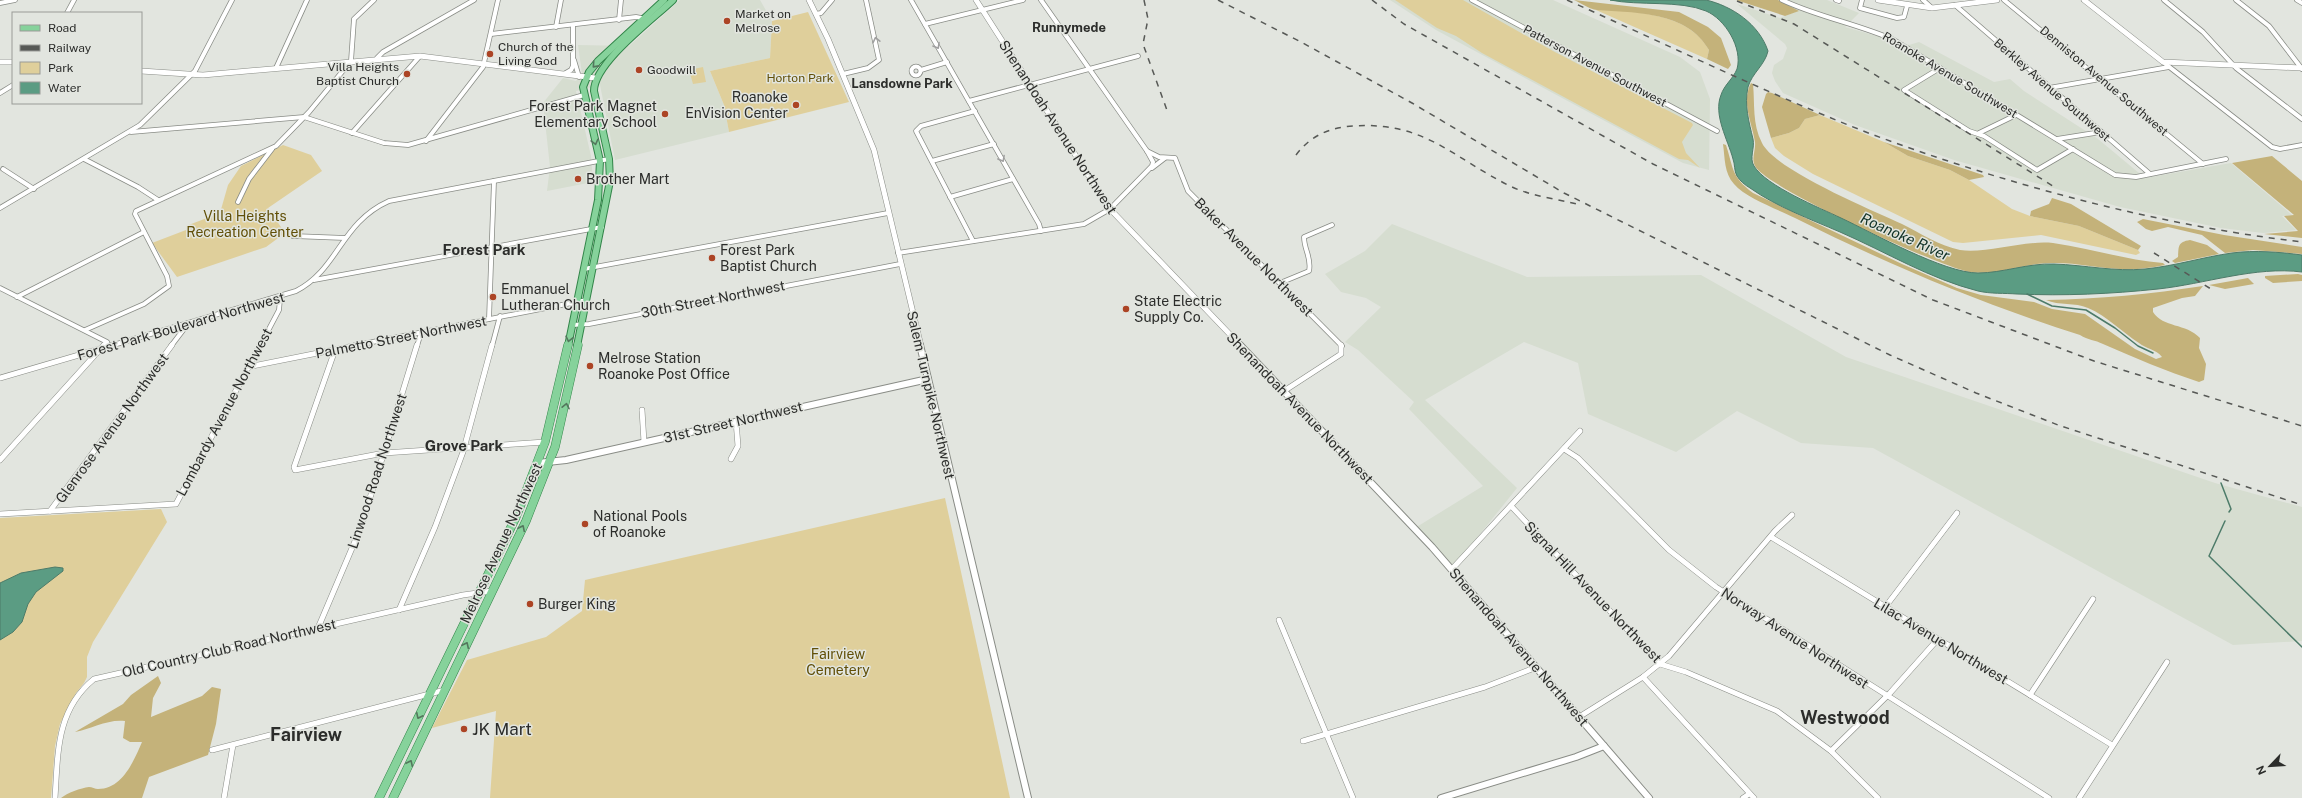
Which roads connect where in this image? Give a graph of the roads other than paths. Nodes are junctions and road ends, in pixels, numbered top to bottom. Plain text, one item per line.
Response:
1 (15, 0) edge
2 (74, 0) edge
3 (232, 0) edge
4 (307, 0) edge
5 (374, 0) edge
6 (474, 0) edge
7 (498, 0) edge
8 (560, 0) edge
9 (621, 0) edge
10 (664, 0) edge
11 (674, 0) edge
12 (809, 0) edge
13 (832, 0) edge
14 (866, 0) edge
15 (911, 0) edge
16 (976, 0) edge
17 (1023, 0) edge
18 (1041, 0) edge
19 (1472, 0) edge
20 (1782, 0) edge
21 (1862, 0) edge
22 (1878, 0) edge
23 (1923, 0) edge
24 (1997, 0) edge
25 (2004, 0) edge
26 (2084, 0) edge
27 (2164, 0) edge
28 (2236, 0) edge
29 (2297, 0) edge
30 (0, 3) edge
31 (2302, 3) edge
32 (1907, 6) junction
33 (1955, 6) junction
34 (1932, 8) junction
35 (982, 10) junction
36 (68, 12) edge
37 (816, 14) junction
38 (619, 20) junction
39 (647, 20) junction
40 (924, 24) junction
41 (573, 25) junction
42 (556, 27) junction
43 (491, 34) junction
44 (420, 56) junction
45 (1138, 56) dead end
46 (377, 58) junction
47 (574, 60) junction
48 (350, 61) junction
49 (0, 62) edge
50 (12, 62) edge
51 (947, 62) junction
52 (2163, 62) junction
53 (484, 64) junction
54 (2232, 65) junction
55 (2169, 67) junction
56 (276, 68) junction
57 (1940, 68) junction
58 (2301, 68) edge
59 (1089, 69) junction
60 (921, 70) dead end
61 (142, 71) edge
62 (562, 74) junction
63 (843, 74) junction
64 (192, 75) junction
65 (579, 77) junction
66 (587, 77) junction
67 (595, 78) junction
68 (2101, 79) junction
69 (1030, 85) junction
70 (12, 86) edge
71 (2050, 88) junction
72 (0, 93) edge
73 (584, 95) junction
74 (969, 101) junction
75 (975, 111) junction
76 (2016, 115) junction
77 (302, 117) junction
78 (2302, 118) edge
79 (1717, 131) dead end
80 (131, 132) junction
81 (2101, 132) junction
82 (352, 133) junction
83 (1978, 134) junction
84 (2057, 139) junction
85 (426, 140) junction
86 (994, 144) junction
87 (2302, 145) edge
88 (272, 149) junction
89 (2073, 149) junction
90 (1147, 151) junction
91 (1165, 158) junction
92 (84, 159) junction
93 (609, 159) junction
94 (2226, 159) dead end
95 (600, 161) junction
96 (932, 161) junction
97 (2203, 164) junction
98 (3, 169) dead end
99 (1148, 171) junction
100 (2150, 174) junction
101 (1013, 179) junction
102 (494, 181) junction
103 (34, 188) junction
104 (950, 197) junction
105 (158, 200) junction
106 (238, 202) dead end
107 (0, 208) edge
108 (1110, 209) junction
109 (888, 213) junction
110 (1332, 225) dead end
111 (602, 227) junction
112 (593, 229) junction
113 (1041, 231) junction
114 (144, 232) junction
115 (293, 236) dead end
116 (345, 238) junction
117 (973, 242) junction
118 (492, 248) junction
119 (898, 253) junction
120 (900, 264) junction
121 (594, 268) junction
122 (584, 269) junction
123 (314, 280) junction
124 (1280, 284) junction
125 (0, 288) edge
126 (17, 297) junction
127 (280, 299) junction
128 (587, 300) junction
129 (578, 302) junction
130 (500, 316) junction
131 (489, 319) junction
132 (582, 324) junction
133 (187, 325) junction
134 (572, 325) junction
135 (86, 330) junction
136 (421, 333) junction
137 (102, 349) junction
138 (335, 350) junction
139 (248, 367) junction
140 (0, 378) edge
141 (928, 379) junction
142 (1284, 391) junction
143 (642, 410) dead end
144 (736, 421) junction
145 (1580, 431) dead end
146 (545, 442) junction
147 (644, 442) junction
148 (464, 448) junction
149 (1564, 449) junction
150 (384, 453) junction
151 (731, 459) dead end
152 (0, 460) edge
153 (550, 462) junction
154 (538, 463) junction
155 (1511, 506) junction
156 (50, 511) junction
157 (1957, 512) dead end
158 (0, 514) edge
159 (1792, 515) dead end
160 (1771, 537) junction
161 (1452, 569) junction
162 (492, 591) junction
163 (479, 592) junction
164 (1724, 592) junction
165 (2093, 599) dead end
166 (1886, 606) junction
167 (398, 610) junction
168 (1279, 620) dead end
169 (318, 628) junction
170 (1938, 639) junction
171 (2166, 662) dead end
172 (1660, 664) junction
173 (1536, 667) junction
174 (1643, 676) junction
175 (444, 690) junction
176 (429, 695) junction
177 (1886, 695) junction
178 (2030, 695) junction
179 (1579, 717) junction
180 (1326, 734) junction
181 (1303, 741) dead end
182 (2112, 744) junction
183 (233, 745) junction
184 (1604, 746) junction
185 (212, 750) dead end
186 (1831, 751) junction
187 (1752, 796) edge
188 (55, 798) edge
189 (224, 798) edge
190 (379, 798) edge
191 (393, 798) edge
192 (1028, 798) edge
193 (1353, 798) edge
194 (1441, 798) edge
195 (1649, 798) edge
196 (1743, 798) edge
197 (1878, 798) edge
198 (2048, 798) edge
199 (2079, 798) edge

1 - 30 street
2 - 36 street
3 - 64 street
4 - 56 street
5 - 48 street
6 - 46 street
7 - 43 street
8 - 42 street
9 - 38 street
10 - 39 main road, Melrose Avenue Northwest
11 - 39 main road, Melrose Avenue Northwest
12 - 37 street, Salem Turnpike Northwest
13 - 37 street
63 -> 14 street
15 - 40 street
16 - 35 street, Shenandoah Avenue Northwest
17 - 35 street
18 - 59 street
19 - 79 street, Patterson Avenue Southwest
20 - 57 street, Roanoke Avenue Southwest
21 - 32 street
22 - 32 street
23 - 34 street
24 - 33 street
25 - 68 street, Denniston Avenue Southwest
26 - 52 street
27 - 54 street
28 - 58 street
29 - 31 street
32 - 34 street
33 - 34 street
33 - 71 street, Berkley Avenue Southwest
35 - 40 street
35 - 69 street, Shenandoah Avenue Northwest
37 - 63 street, Salem Turnpike Northwest
38 - 39 street
38 - 41 street
39 -> 66 main road, Melrose Avenue Northwest
39 - 67 main road, Melrose Avenue Northwest
40 -> 51 street
41 - 42 street
41 - 47 street
42 - 43 street
43 - 53 street
44 - 46 street
44 - 53 street
44 - 82 street
45 - 59 street
46 - 48 street
47 - 62 street
47 - 65 street
48 - 56 street
48 - 77 street
49 - 50 street
51 - 60 street
51 - 74 street
52 - 54 street
52 - 55 street
53 - 62 street
53 - 85 street
54 - 58 street
54 - 78 street
55 - 68 street
55 - 87 street
56 - 64 street
57 - 76 street, Roanoke Avenue Southwest
57 - 83 street
59 - 69 street
59 - 90 street
61 - 64 street
62 - 65 street
63 - 109 street, Salem Turnpike Northwest
64 - 80 street
65 - 66 street
66 - 67 street
66 - 73 main road, Melrose Avenue Northwest
67 - 93 main road, Melrose Avenue Northwest
68 - 71 street
68 - 97 street, Denniston Avenue Southwest
69 - 74 street
69 - 108 street, Shenandoah Avenue Northwest
70 - 72 street
71 - 81 street, Berkley Avenue Southwest
73 - 85 street
73 -> 95 main road, Melrose Avenue Northwest
74 - 75 street
75 - 86 street
75 - 96 street
76 - 83 street
76 - 84 street, Roanoke Avenue Southwest
77 - 80 street
77 - 82 street
77 - 88 street
80 - 92 street
81 - 84 street
81 - 100 street, Berkley Avenue Southwest
82 - 85 street
83 - 89 street
84 - 89 street, Roanoke Avenue Southwest
86 - 96 street
86 -> 101 street
88 - 105 street
88 - 106 street
89 - 100 street, Roanoke Avenue Southwest
90 - 91 street
90 - 99 street
91 - 99 street
91 - 124 street, Baker Avenue Northwest
92 - 103 street
92 - 105 street
93 - 95 street, Forest Park Boulevard Northwest
93 - 111 main road, Melrose Avenue Northwest
94 - 97 street, Roanoke Avenue Southwest
95 - 102 street, Forest Park Boulevard Northwest
95 - 112 main road, Melrose Avenue Northwest
96 - 104 street
97 - 100 street, Roanoke Avenue Southwest
98 - 103 street
99 - 108 street
101 - 104 street
101 - 113 street
102 - 116 street, Forest Park Boulevard Northwest
102 - 118 street
103 - 107 street
104 - 117 street
105 - 114 street
108 - 113 street
108 - 142 street, Shenandoah Avenue Northwest
109 - 119 street, Salem Turnpike Northwest
109 - 121 street
110 - 124 street
111 - 112 street
111 - 121 main road, Melrose Avenue Northwest
112 - 118 street
112 - 122 main road, Melrose Avenue Northwest
113 - 117 street
114 - 126 street
114 - 135 street
115 - 116 street
116 - 123 street, Forest Park Boulevard Northwest
117 - 119 street
118 - 123 street
118 - 131 street
119 - 120 street, Salem Turnpike Northwest
120 - 132 street, 30th Street Northwest
120 - 141 street, Salem Turnpike Northwest
121 - 122 street
121 - 128 main road, Melrose Avenue Northwest
122 - 129 main road, Melrose Avenue Northwest
123 - 127 street, Forest Park Boulevard Northwest
124 - 142 street, Baker Avenue Northwest
125 - 126 street
126 - 135 street
127 - 133 street, Forest Park Boulevard Northwest
127 - 139 street, Lombardy Avenue Northwest
128 - 129 street, Palmetto Street Northwest
128 - 132 main road, Melrose Avenue Northwest
129 - 130 street, Palmetto Street Northwest
129 - 134 main road, Melrose Avenue Northwest
130 - 131 street, Palmetto Street Northwest
130 - 148 street
131 - 136 street, Palmetto Street Northwest
132 - 134 street, 30th Street Northwest
153 -> 132 main road, Melrose Avenue Northwest
133 - 137 street, Forest Park Boulevard Northwest
133 - 156 street, Glenrose Avenue Northwest
134 -> 146 main road, Melrose Avenue Northwest
135 - 137 street
136 - 138 street, Palmetto Street Northwest
136 - 150 street, Linwood Road Northwest
137 - 140 street, Forest Park Boulevard Northwest
137 - 152 street
138 - 139 street, Palmetto Street Northwest
138 - 150 street
139 - 156 street, Lombardy Avenue Northwest
141 - 144 street, 31st Street Northwest
141 - 192 street, Salem Turnpike Northwest
142 - 161 street, Shenandoah Avenue Northwest
143 - 147 street
144 - 147 street, 31st Street Northwest
144 - 151 street
145 - 149 street
146 - 148 street
146 - 154 main road, Melrose Avenue Northwest
147 - 153 street, 31st Street Northwest
148 - 150 street
148 - 167 street
149 - 155 street
149 - 164 street, Norway Avenue Northwest
150 - 169 street, Linwood Road Northwest
153 - 154 street, 31st Street Northwest
162 -> 153 main road, Melrose Avenue Northwest
154 - 163 main road, Melrose Avenue Northwest
155 - 161 street
155 - 172 street, Signal Hill Avenue Northwest
156 - 158 street
157 - 166 street
159 - 160 street
160 - 164 street
160 - 166 street, Lilac Avenue Northwest
161 - 173 street, Shenandoah Avenue Northwest
162 - 163 street, Old Country Club Road Northwest
175 -> 162 main road, Melrose Avenue Northwest
163 - 167 street, Old Country Club Road Northwest
163 - 176 main road, Melrose Avenue Northwest
164 - 172 street
164 - 177 street, Norway Avenue Northwest
165 - 178 street
166 - 170 street, Lilac Avenue Northwest
167 - 169 street, Old Country Club Road Northwest
168 - 180 street
169 - 188 street, Old Country Club Road Northwest
170 - 177 street
170 - 178 street, Lilac Avenue Northwest
171 - 182 street
172 - 174 street
172 - 186 street, Signal Hill Avenue Northwest
173 - 179 street, Shenandoah Avenue Northwest
173 - 180 street
174 - 179 street
174 - 187 street
175 - 176 street
191 -> 175 main road, Melrose Avenue Northwest
176 - 183 street
176 -> 190 main road, Melrose Avenue Northwest
177 - 186 street
177 - 198 street, Norway Avenue Northwest
178 - 182 street, Lilac Avenue Northwest
179 - 184 street, Shenandoah Avenue Northwest
180 - 181 street
180 - 193 street
182 - 199 street
183 - 185 street
183 - 189 street
184 - 194 street
184 - 195 street, Shenandoah Avenue Northwest
186 - 197 street, Signal Hill Avenue Northwest
187 - 196 street

